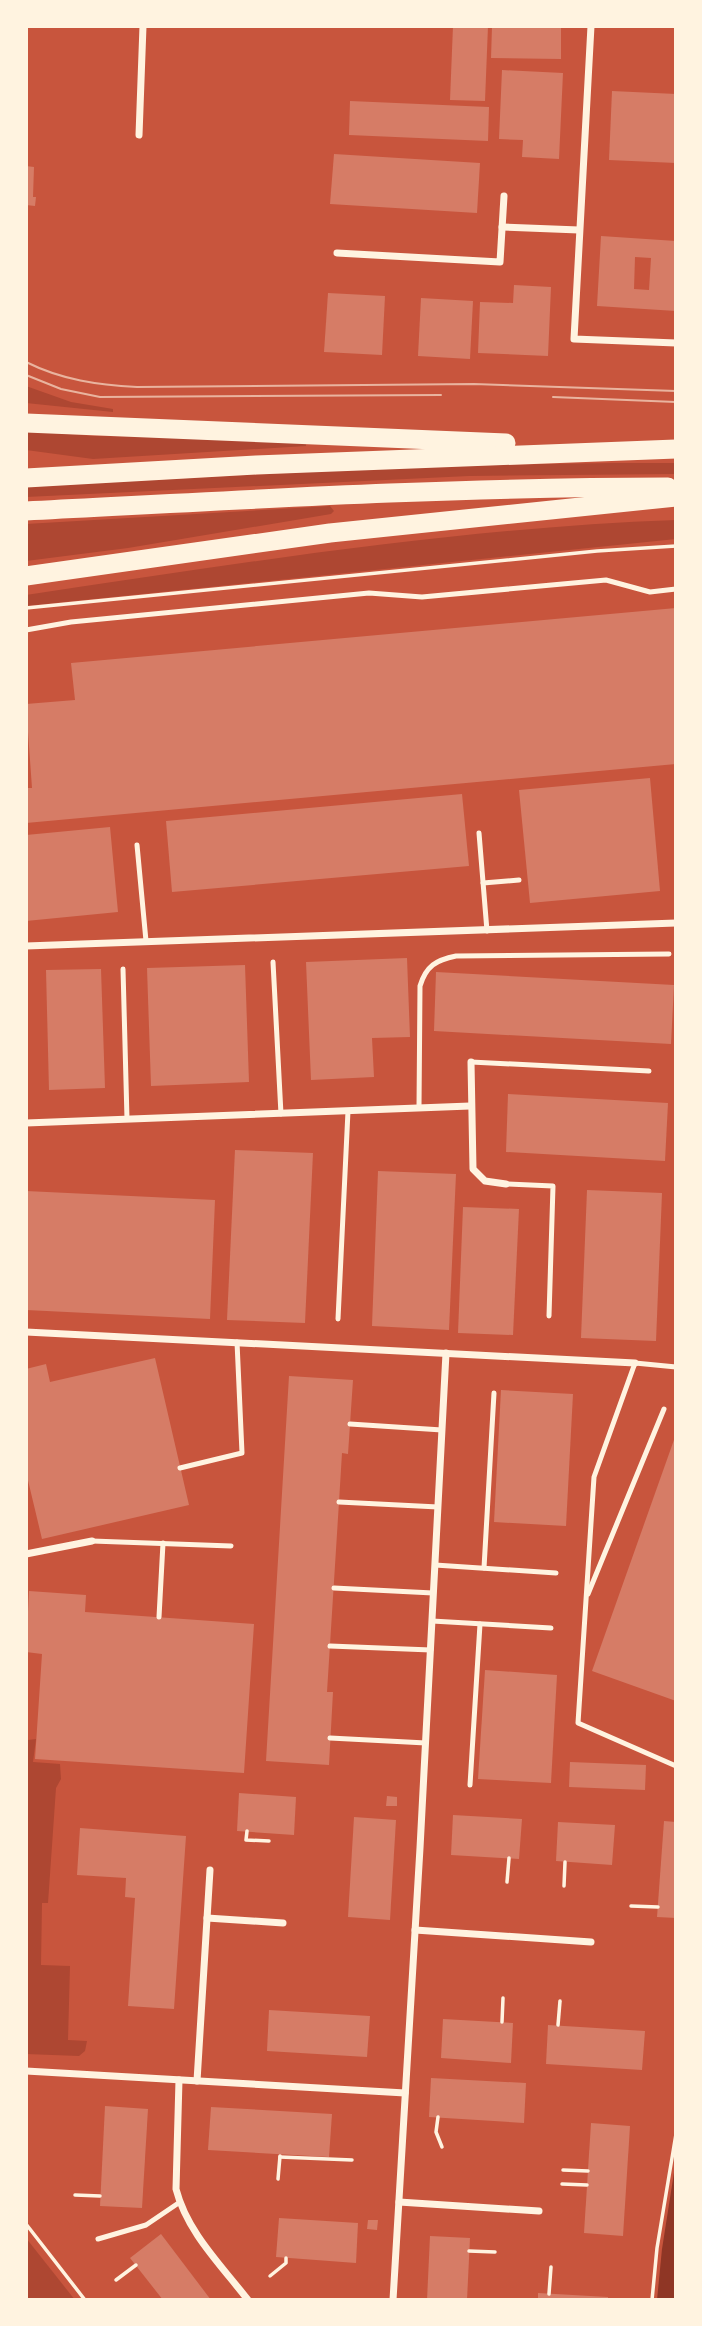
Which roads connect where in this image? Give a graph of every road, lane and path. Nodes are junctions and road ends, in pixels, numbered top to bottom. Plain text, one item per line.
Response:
1 (143, 26) edge
2 (591, 26) edge
3 (139, 135) dead end
4 (504, 196) dead end
5 (502, 227) junction
6 (579, 230) junction
7 (337, 253) dead end
8 (676, 343) edge
9 (26, 423) edge
10 (643, 449) junction
11 (676, 449) edge
12 (26, 478) edge
13 (676, 487) edge
14 (676, 498) edge
15 (26, 511) edge
16 (676, 546) edge
17 (31, 576) edge
18 (676, 589) edge
19 (26, 608) edge
20 (26, 631) edge
21 (479, 833) dead end
22 (137, 845) dead end
23 (519, 880) dead end
24 (484, 883) junction
25 (676, 923) edge
26 (487, 930) junction
27 (146, 941) junction
28 (26, 946) edge
29 (669, 954) dead end
30 (273, 962) dead end
31 (123, 969) dead end
32 (471, 1062) joint
33 (649, 1071) dead end
34 (470, 1106) junction
35 (419, 1108) junction
36 (348, 1111) junction
37 (281, 1114) junction
38 (127, 1119) junction
39 (26, 1123) edge
40 (506, 1184) joint
41 (549, 1316) dead end
42 (338, 1319) dead end
43 (26, 1332) edge
44 (237, 1342) junction
45 (446, 1353) junction
46 (635, 1363) junction
47 (676, 1367) edge
48 (494, 1393) dead end
49 (664, 1409) dead end
50 (350, 1424) dead end
51 (442, 1430) junction
52 (180, 1468) dead end
53 (339, 1502) dead end
54 (438, 1507) junction
55 (92, 1541) joint
56 (163, 1543) junction
57 (231, 1546) dead end
58 (26, 1554) edge
59 (435, 1565) junction
60 (484, 1568) junction
61 (556, 1573) dead end
62 (334, 1588) dead end
63 (433, 1593) junction
64 (586, 1600) junction
65 (159, 1617) dead end
66 (432, 1622) junction
67 (480, 1624) junction
68 (551, 1628) dead end
69 (330, 1646) dead end
70 (431, 1650) junction
71 (330, 1738) dead end
72 (426, 1743) junction
73 (676, 1766) edge
74 (470, 1786) dead end
75 (247, 1831) dead end
76 (269, 1841) dead end
77 (509, 1858) dead end
78 (565, 1862) dead end
79 (210, 1870) dead end
80 (507, 1882) dead end
81 (564, 1886) dead end
82 (631, 1906) dead end
83 (658, 1906) dead end
84 (207, 1918) junction
85 (283, 1923) dead end
86 (415, 1930) junction
87 (591, 1942) dead end
88 (503, 1998) dead end
89 (560, 2001) dead end
90 (502, 2022) dead end
91 (558, 2025) dead end
92 (26, 2071) edge
93 (179, 2080) junction
94 (197, 2081) junction
95 (405, 2093) junction
96 (438, 2118) dead end
97 (676, 2134) edge
98 (442, 2147) dead end
99 (352, 2160) dead end
100 (563, 2170) dead end
101 (588, 2171) dead end
102 (278, 2179) dead end
103 (562, 2184) dead end
104 (587, 2185) dead end
105 (75, 2195) dead end
106 (100, 2196) dead end
107 (180, 2202) junction
108 (399, 2202) junction
109 (539, 2211) dead end
110 (26, 2224) edge
111 (98, 2239) dead end
112 (469, 2251) dead end
113 (495, 2252) dead end
114 (286, 2258) dead end
115 (136, 2265) dead end
116 (551, 2267) dead end
117 (270, 2276) dead end
118 (117, 2280) dead end
119 (549, 2294) dead end
120 (85, 2300) edge
121 (248, 2300) edge
122 (393, 2300) edge
123 (652, 2300) edge

1 - 3 street
2 - 6 street
4 - 5 street
5 - 6 street
5 - 7 street
6 - 8 street
9 - 10 highway
10 - 11 highway
10 - 12 highway
13 - 15 highway
14 - 17 highway
16 - 19 path
18 - 20 lane
21 - 24 lane
22 - 27 lane
23 - 24 lane
24 - 26 lane
25 - 26 street
26 - 27 street
27 - 28 street
29 - 35 lane
30 - 37 lane
31 - 38 lane
32 - 33 lane
32 - 34 street
34 - 35 street
34 - 40 street
35 - 36 street
36 - 37 street
36 - 42 lane
37 - 38 street
38 - 39 street
40 - 41 lane
43 - 44 street
44 - 45 street
44 - 52 lane
45 - 46 street
45 - 51 street
46 - 47 lane
46 - 64 lane
48 - 60 lane
49 - 64 lane
50 - 51 lane
51 - 54 street
53 - 54 lane
54 - 59 street
55 - 56 lane
55 - 58 street
56 - 57 lane
56 - 65 lane
59 - 60 lane
59 - 63 street
60 - 61 lane
62 - 63 lane
63 - 66 street
64 - 73 lane
66 - 67 lane
66 - 70 street
67 - 68 lane
67 - 74 lane
69 - 70 lane
70 - 72 street
71 - 72 lane
72 - 86 street
75 - 76 path
77 - 80 path
78 - 81 path
79 - 84 street
82 - 83 path
84 - 85 street
84 - 94 street
86 - 87 street
86 - 95 street
88 - 90 path
89 - 91 path
92 - 93 street
93 - 94 street
93 - 107 street
94 - 95 street
95 - 108 street
96 - 98 path
97 - 123 path
99 - 102 path
100 - 101 path
103 - 104 path
105 - 106 path
107 - 111 lane
107 - 121 street
108 - 109 street
108 - 122 street
110 - 120 path
112 - 113 path
114 - 117 path
115 - 118 path
116 - 119 path

